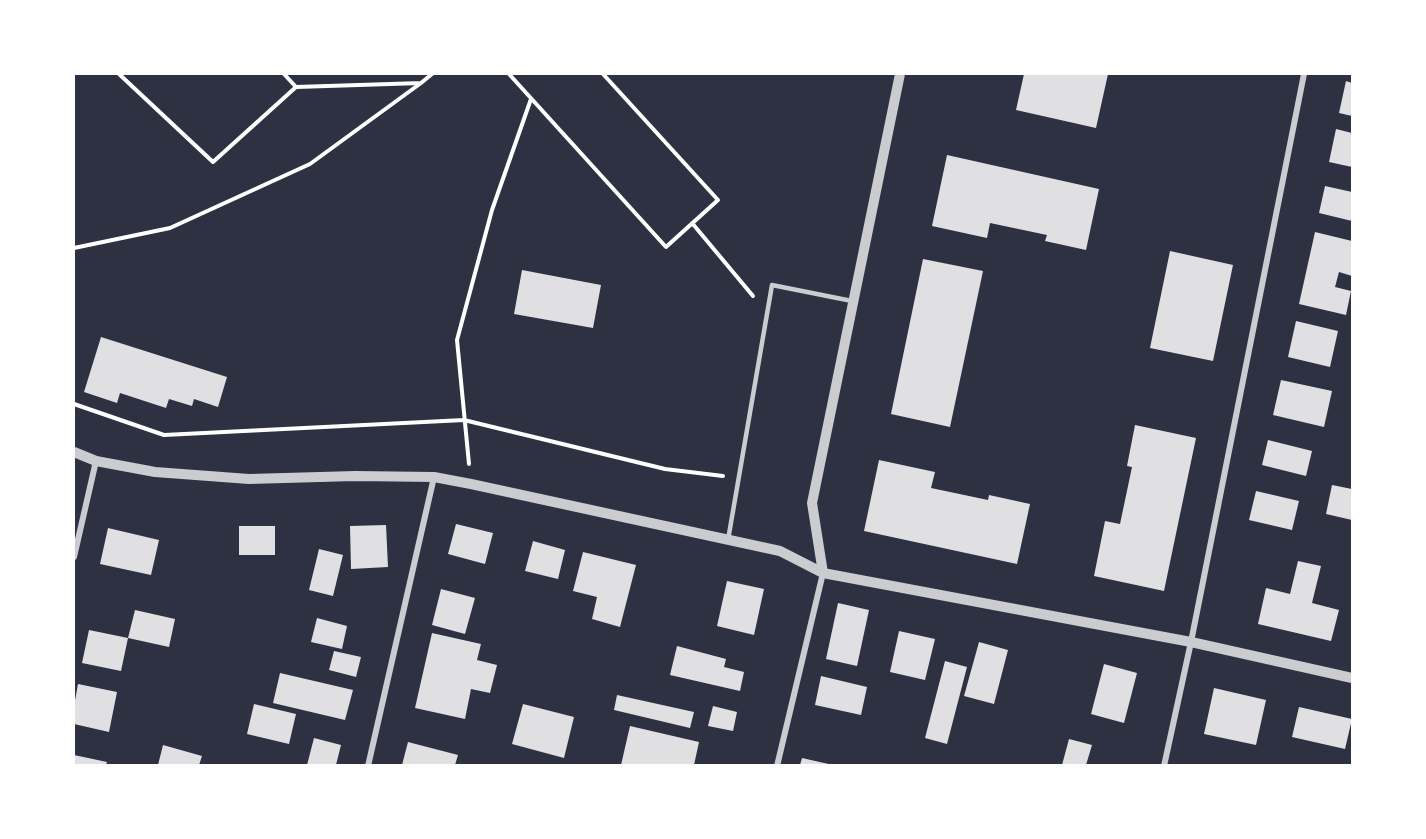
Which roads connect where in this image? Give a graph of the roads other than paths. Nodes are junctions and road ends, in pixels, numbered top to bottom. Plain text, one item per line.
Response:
1 (900, 74) edge
2 (1304, 74) edge
3 (854, 301) junction
4 (74, 453) edge
5 (96, 461) junction
6 (434, 477) junction
7 (728, 540) junction
8 (74, 557) edge
9 (823, 573) junction
10 (1191, 642) junction
11 (1353, 678) edge
12 (368, 765) edge
13 (777, 765) edge
14 (1164, 765) edge

1 - 3 street
2 - 10 street
3 - 7 lane
3 - 9 street
4 - 5 street
5 - 6 street
5 - 8 street
6 - 7 street
6 - 12 street
7 - 9 street
9 - 10 street
9 - 13 street
10 - 11 street
10 - 14 street

